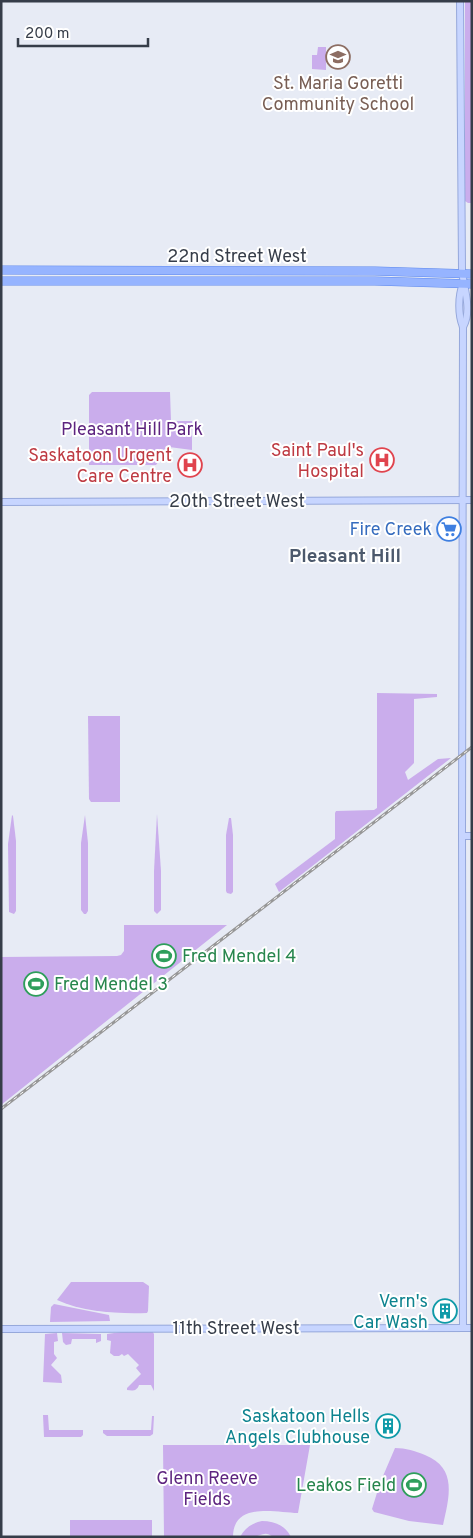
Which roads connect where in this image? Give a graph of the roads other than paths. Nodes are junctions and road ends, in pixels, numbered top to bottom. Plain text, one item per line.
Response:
1 (460, 1) edge
2 (1, 270) edge
3 (462, 274) junction
4 (472, 274) edge
5 (1, 281) edge
6 (468, 284) edge
7 (472, 500) edge
8 (463, 501) junction
9 (1, 502) edge
10 (462, 836) junction
11 (472, 836) edge
12 (463, 1328) junction
13 (472, 1328) edge
14 (1, 1329) edge

1 - 3 main road
2 - 3 main road, 22nd Street West
3 - 4 main road, 22nd Street West
3 - 6 main road
5 - 6 main road, 22nd Street West
6 - 8 main road
7 - 8 main road, 20th Street West
8 - 9 main road, 20th Street West
8 - 10 main road
10 - 11 main road
10 - 12 main road
12 - 13 main road, 11th Street West
12 - 14 main road, 11th Street West

